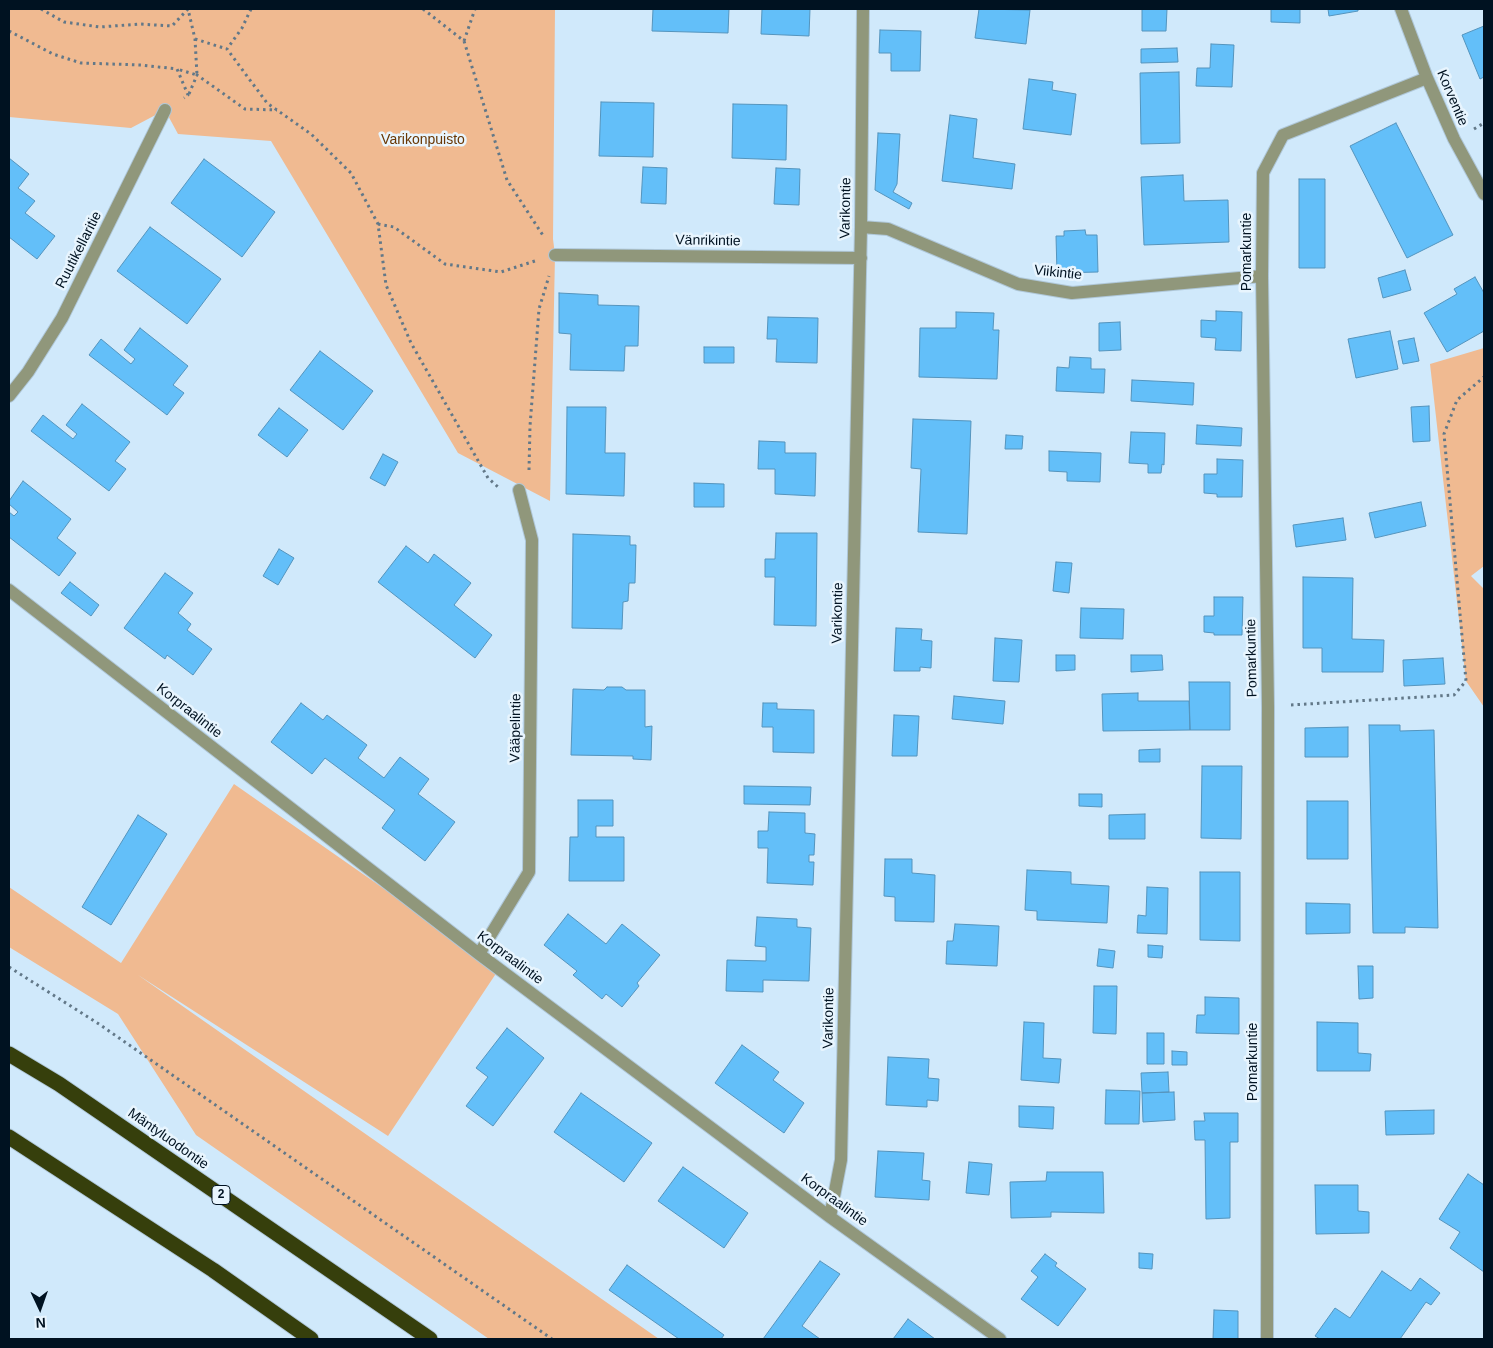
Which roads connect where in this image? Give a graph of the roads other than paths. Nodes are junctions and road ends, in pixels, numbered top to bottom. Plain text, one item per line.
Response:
1 (863, 9) edge
2 (1401, 9) edge
3 (1427, 78) junction
4 (165, 110) road end
5 (1484, 194) edge
6 (861, 227) junction
7 (555, 255) road end
8 (860, 258) junction
9 (1262, 276) junction
10 (9, 396) edge
11 (519, 490) road end
12 (9, 590) edge
13 (479, 954) junction
14 (9, 1054) edge
15 (9, 1137) edge
16 (830, 1217) junction
17 (311, 1339) edge
18 (430, 1339) edge
19 (1000, 1339) edge
20 (1267, 1339) edge

1 - 6 street, Varikontie
2 - 3 street, Korventie
3 - 5 street, Korventie
3 - 9 street, Pomarkuntie
4 - 10 street, Ruutikellaritie
6 - 8 street, Varikontie
6 - 9 street, Viikintie
7 - 8 street, Vänrikintie
8 - 16 street, Varikontie
9 - 20 street, Pomarkuntie
11 - 13 street, Vääpelintie
12 - 13 street, Korpraalintie
13 - 16 street, Korpraalintie
14 - 18 highway, Mäntyluodontie / 2
15 - 17 highway
16 - 19 street, Korpraalintie

